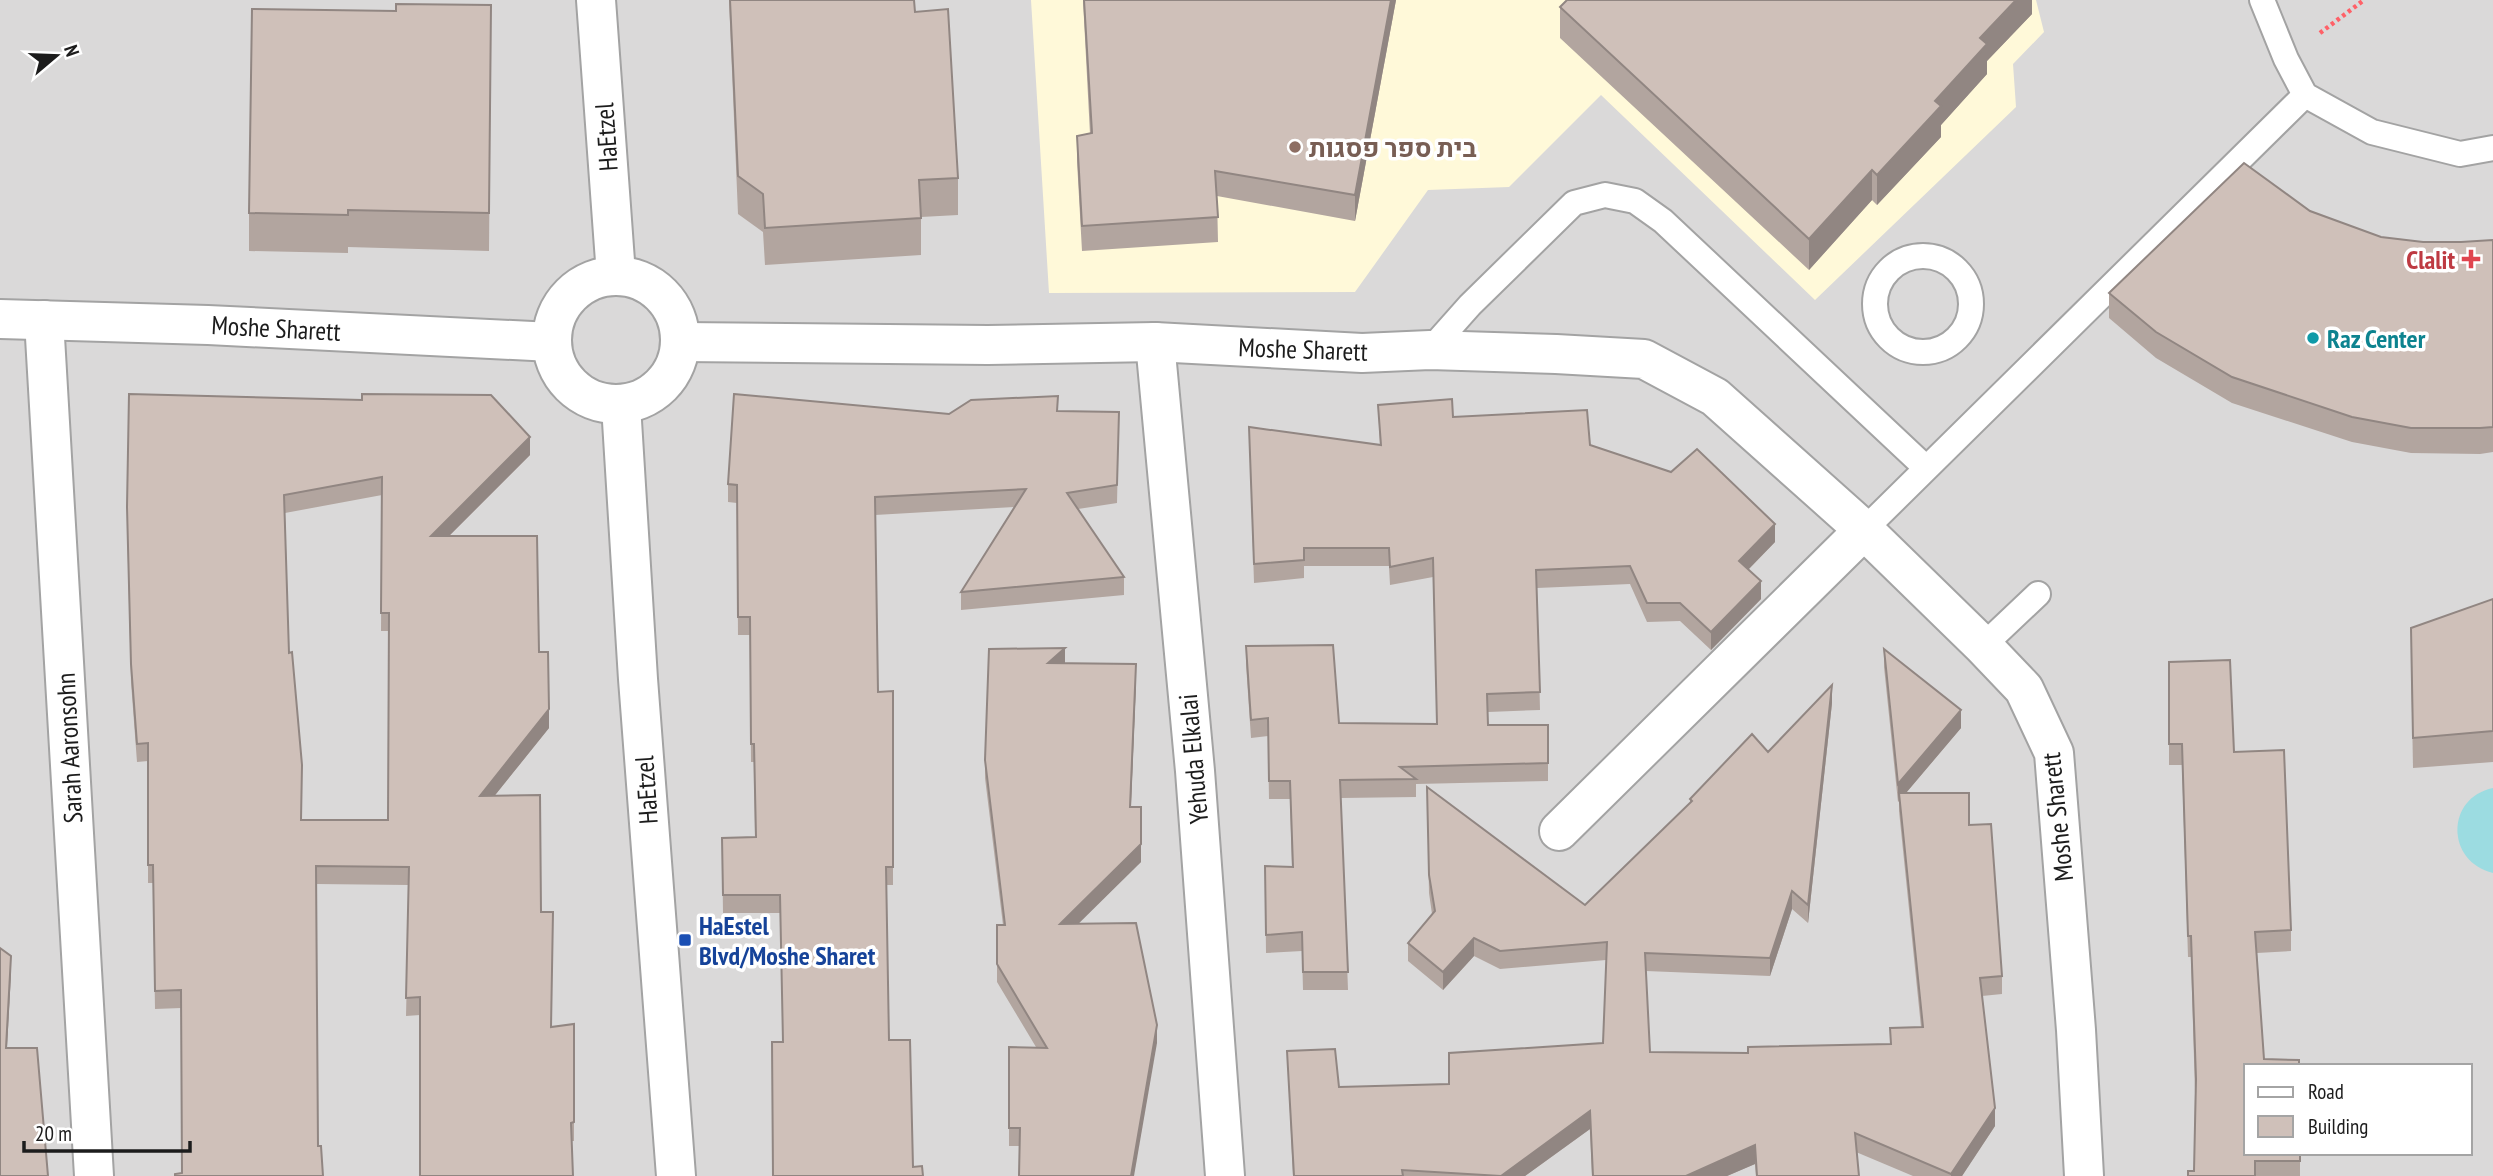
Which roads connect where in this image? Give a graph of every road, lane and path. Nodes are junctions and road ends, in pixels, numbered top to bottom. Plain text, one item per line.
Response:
1 (596, 0) edge
2 (2262, 0) edge
3 (2364, 0) edge
4 (2286, 59) junction
5 (2305, 94) junction
6 (2493, 148) edge
7 (616, 275) junction
8 (0, 319) edge
9 (44, 320) junction
10 (552, 342) junction
11 (681, 342) junction
12 (1155, 342) junction
13 (1430, 350) junction
14 (621, 405) junction
15 (1926, 468) junction
16 (1864, 530) junction
17 (2038, 594) dead end
18 (1983, 646) junction
19 (1559, 831) dead end
20 (94, 1176) edge
21 (676, 1176) edge
22 (1225, 1176) edge
23 (2084, 1176) edge

1 - 7 street, HaEtzel
2 - 4 lane
3 - 4 path
4 - 5 lane
5 - 6 lane
5 - 15 lane
7 - 10 street
7 - 11 street
8 - 9 street, Moshe Sharett
9 - 10 street, Moshe Sharett
9 - 20 street, Sarah Aaronsohn
10 - 14 street
11 - 12 street, Moshe Sharett
11 - 14 street
12 - 13 street, Moshe Sharett
12 - 22 street, Yehuda Elkalai
13 - 15 lane
13 - 16 street, Moshe Sharett
14 - 21 street, HaEtzel
15 - 16 lane
16 - 18 street, Moshe Sharett
16 - 19 street
17 - 18 lane
18 - 23 street, Moshe Sharett

